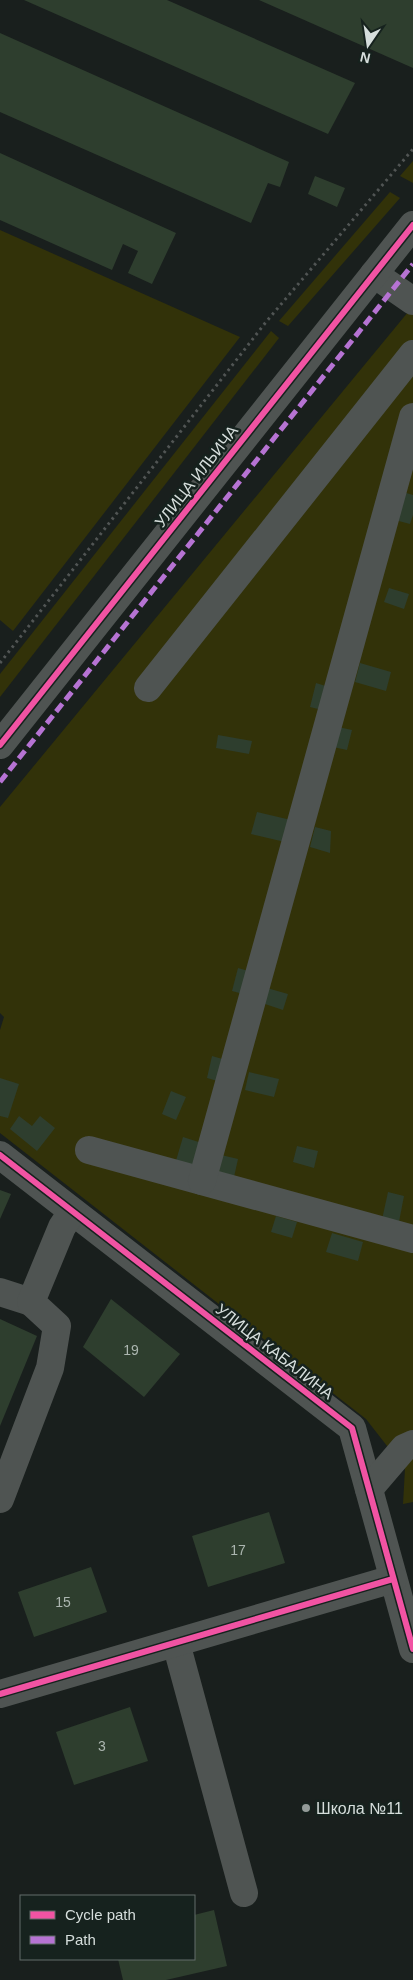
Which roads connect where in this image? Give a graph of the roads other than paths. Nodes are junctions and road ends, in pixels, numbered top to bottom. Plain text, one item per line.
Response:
1 (413, 225) edge
2 (374, 274) junction
3 (413, 301) edge
4 (413, 354) edge
5 (413, 417) edge
6 (148, 688) dead end
7 (0, 745) edge
8 (89, 1150) dead end
9 (0, 1155) edge
10 (202, 1181) junction
11 (72, 1212) junction
12 (413, 1239) edge
13 (0, 1292) edge
14 (31, 1302) junction
15 (413, 1444) edge
16 (368, 1489) junction
17 (0, 1499) edge
18 (393, 1579) junction
19 (176, 1643) junction
20 (413, 1649) edge
21 (0, 1694) edge
22 (244, 1893) dead end

1 - 2 street, УЛИЦА ИЛЬИЧА
2 - 3 street
2 - 7 street, УЛИЦА ИЛЬИЧА
4 - 6 street
5 - 10 street
8 - 10 street
9 - 11 street, УЛИЦА КАБАЛИНА
10 - 12 street
11 - 14 street
11 - 16 street, УЛИЦА КАБАЛИНА
13 - 14 street
14 - 17 street
15 - 16 street
16 - 18 street, УЛИЦА КАБАЛИНА
18 - 19 street
18 - 20 street, УЛИЦА КАБАЛИНА
19 - 21 street
19 - 22 street

